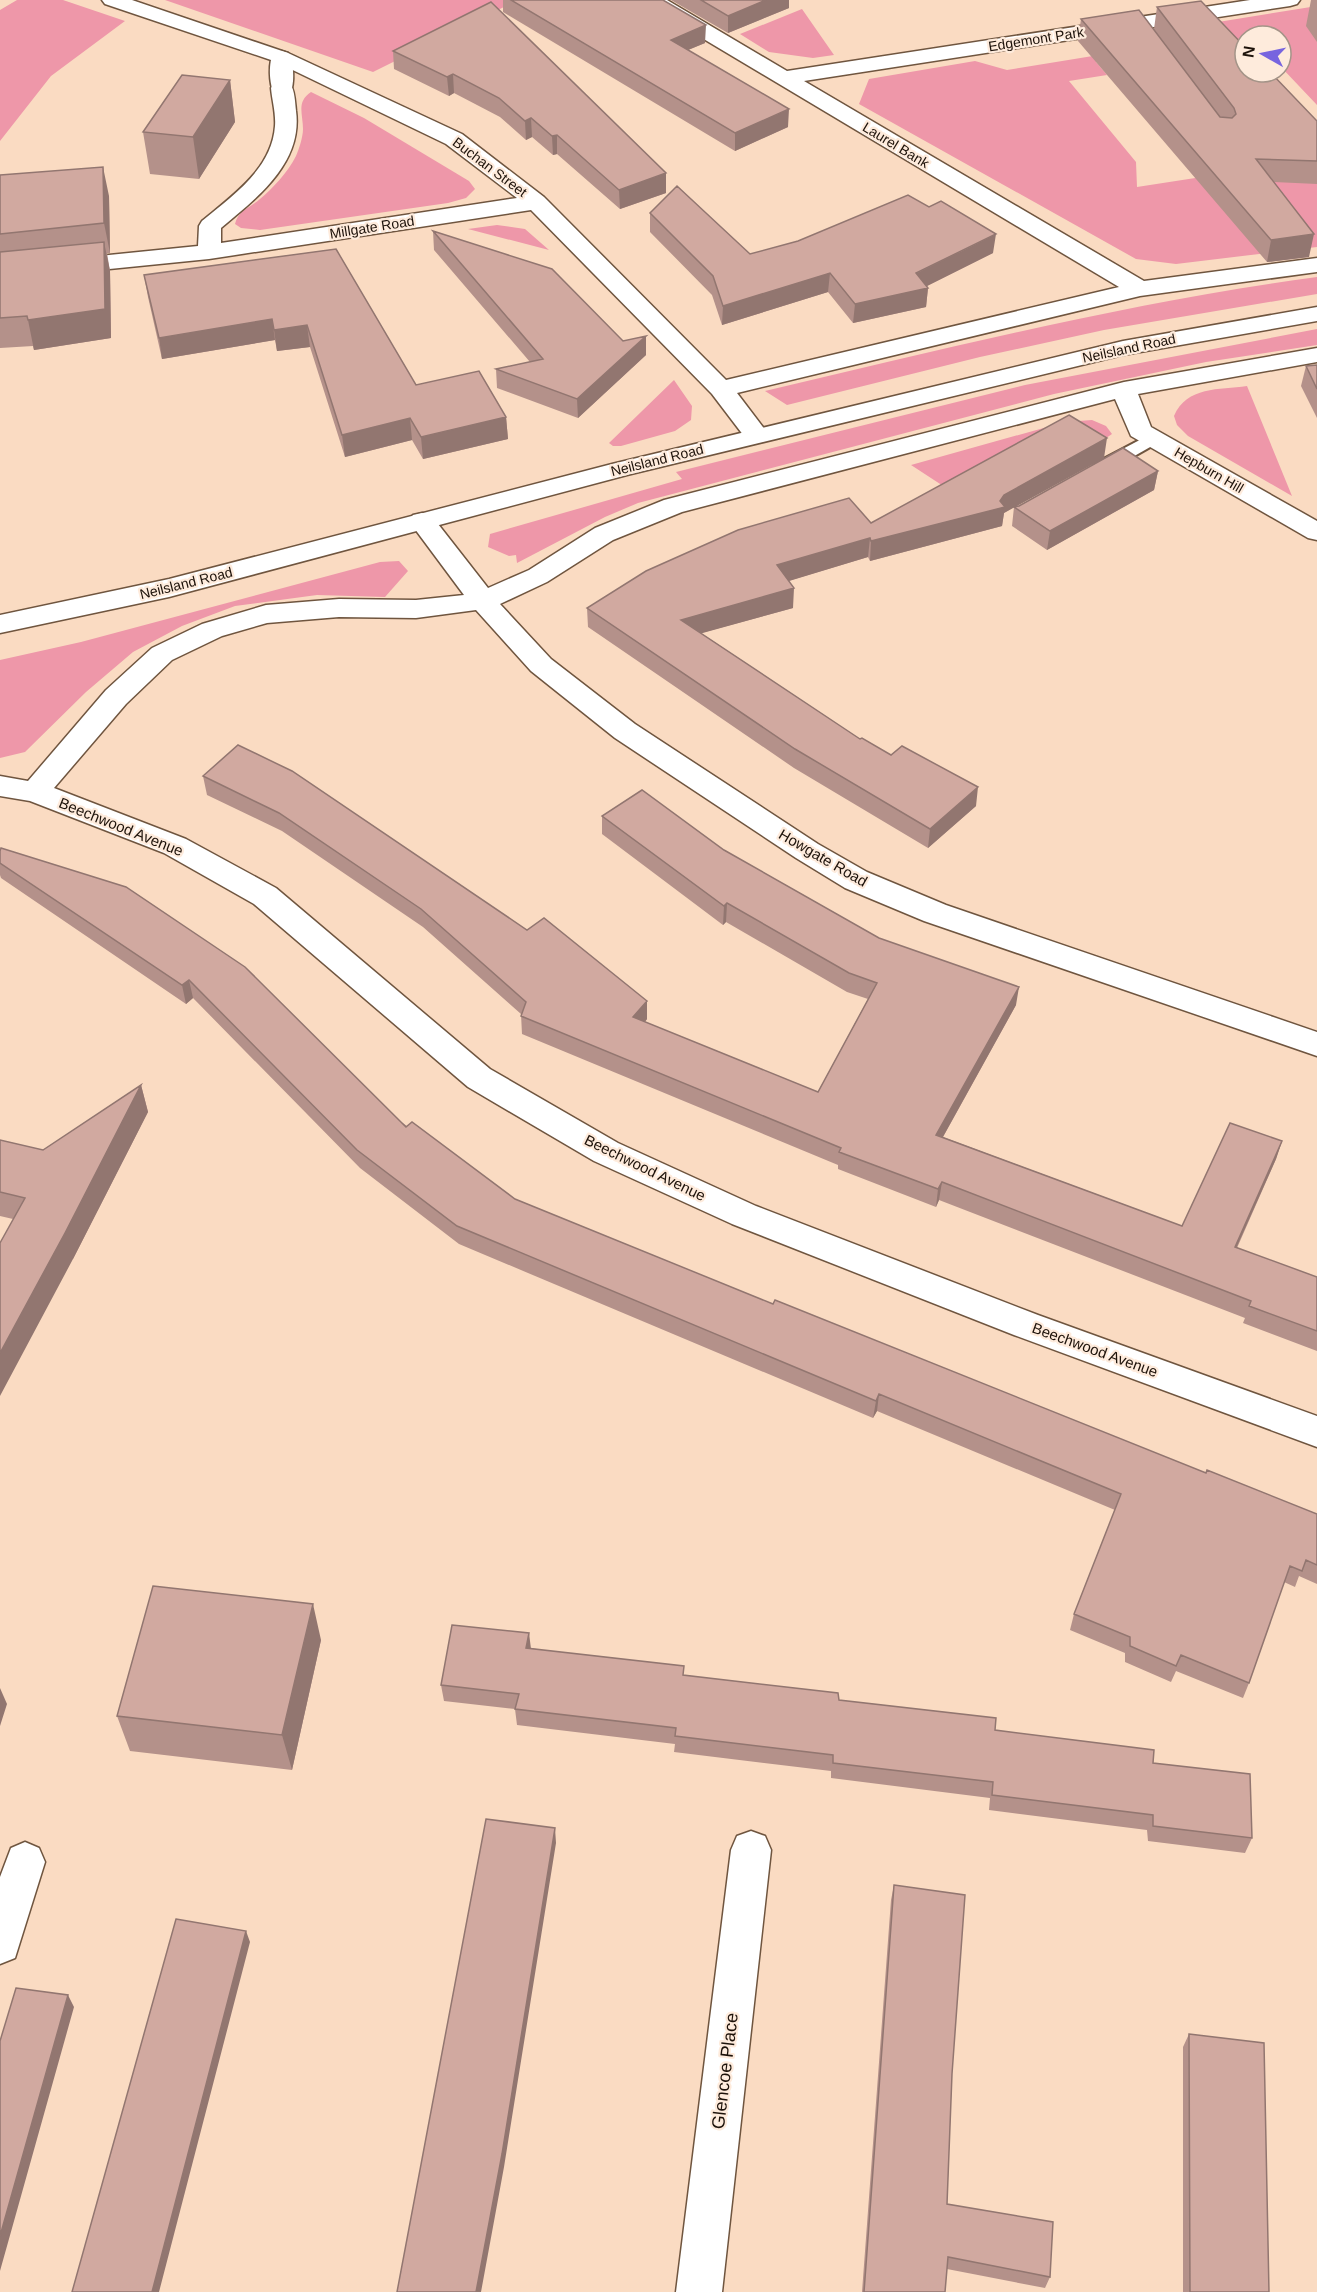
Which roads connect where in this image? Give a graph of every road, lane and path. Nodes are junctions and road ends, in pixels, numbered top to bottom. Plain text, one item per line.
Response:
1 (112, 0) edge
2 (652, 0) edge
3 (1290, 0) edge
4 (281, 57) junction
5 (782, 78) junction
6 (536, 202) junction
7 (209, 252) junction
8 (1317, 265) edge
9 (0, 273) edge
10 (1140, 289) junction
11 (1317, 314) edge
12 (1317, 355) edge
13 (721, 389) junction
14 (1124, 389) junction
15 (756, 435) junction
16 (1153, 438) junction
17 (1091, 473) edge
18 (422, 521) junction
19 (1317, 532) edge
20 (483, 601) junction
21 (0, 624) edge
22 (0, 786) edge
23 (35, 792) junction
24 (1317, 1044) edge
25 (1317, 1432) edge
26 (751, 1850) dead end
27 (25, 1862) dead end
28 (0, 1944) edge
29 (699, 2292) edge

1 - 4 street, Buchan Street
2 - 5 street, Laurel Bank
3 - 5 street, Edgemont Park
4 - 6 street, Buchan Street
4 - 7 street
5 - 10 street, Laurel Bank
6 - 7 street, Millgate Road
6 - 13 street, Buchan Street
7 - 9 street, Millgate Road
8 - 10 street
10 - 13 street
11 - 15 street, Neilsland Road
12 - 14 street
13 - 15 street, Buchan Street
14 - 16 street, Hepburn Hill
14 - 20 street
15 - 18 street, Neilsland Road
16 - 17 lane
16 - 19 street, Hepburn Hill
18 - 20 street, Howgate Road
18 - 21 street, Neilsland Road
20 - 23 street
20 - 24 street, Howgate Road
22 - 23 street, Beechwood Avenue
23 - 25 street, Beechwood Avenue
26 - 29 street, Glencoe Place
27 - 28 street

